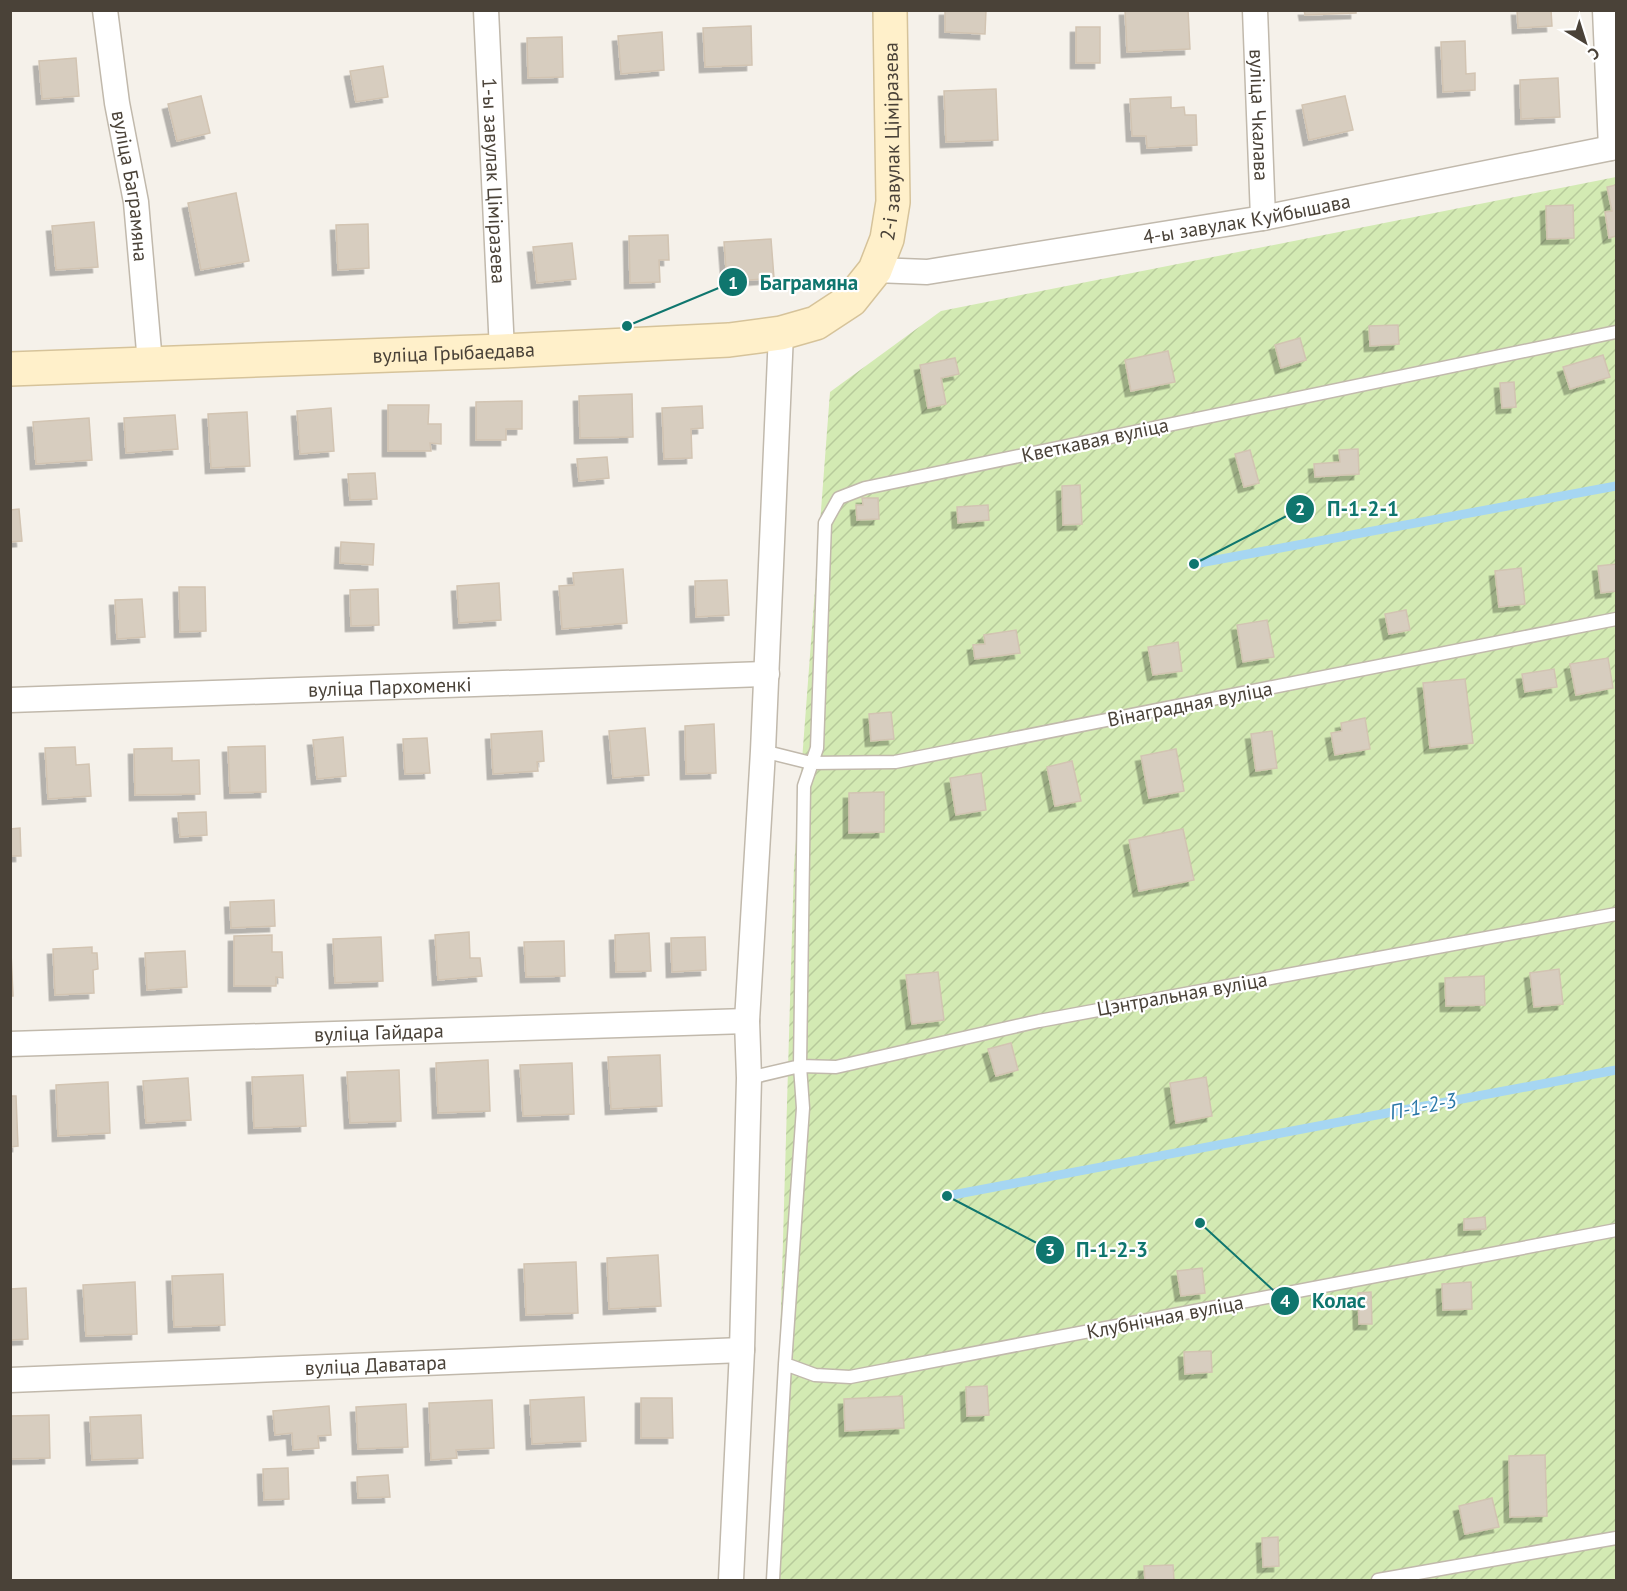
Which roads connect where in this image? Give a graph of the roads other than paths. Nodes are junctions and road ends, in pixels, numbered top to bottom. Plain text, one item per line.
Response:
1 (105, 10) edge
2 (486, 10) edge
3 (890, 10) edge
4 (1255, 10) edge
5 (1605, 10) edge
6 (1614, 147) edge
7 (1263, 218) junction
8 (875, 270) junction
9 (1617, 332) edge
10 (781, 333) junction
11 (502, 351) junction
12 (150, 363) junction
13 (10, 369) edge
14 (1617, 619) edge
15 (767, 674) junction
16 (10, 700) edge
17 (763, 751) junction
18 (811, 763) junction
19 (1617, 914) edge
20 (747, 1021) junction
21 (10, 1044) edge
22 (800, 1066) junction
23 (749, 1078) junction
24 (1617, 1230) edge
25 (742, 1350) junction
26 (785, 1364) junction
27 (10, 1380) edge
28 (1617, 1538) edge
29 (731, 1581) edge
30 (773, 1581) edge
31 (1378, 1581) edge

1 - 12 street, вуліца Баграмяна
2 - 11 street, 1-ы завулак Ціміразева
3 - 8 street, 2-і завулак Ціміразева
4 - 7 street, вуліца Чкалава
5 - 6 street
6 - 7 street, 4-ы завулак Куйбышава
7 - 8 street, 4-ы завулак Куйбышава
8 - 10 street, вуліца Грыбаедава
9 - 18 lane, Кветкавая вуліца
10 - 11 street, вуліца Грыбаедава
10 - 15 street
11 - 12 street, вуліца Грыбаедава
12 - 13 street, вуліца Грыбаедава
14 - 18 lane, Вінаградная вуліца
15 - 16 street, вуліца Пархоменкі
15 - 17 street
17 - 18 lane, Вінаградная вуліца
17 - 20 street
18 - 22 lane, Кветкавая вуліца
19 - 22 lane, Цэнтральная вуліца
20 - 21 street, вуліца Гайдара
20 - 23 street
22 - 23 lane, Цэнтральная вуліца
22 - 26 lane, Кветкавая вуліца
23 - 25 street
24 - 26 lane, Клубнічная вуліца
25 - 27 street, вуліца Даватара
25 - 29 street
26 - 30 lane, Кветкавая вуліца
28 - 31 lane

